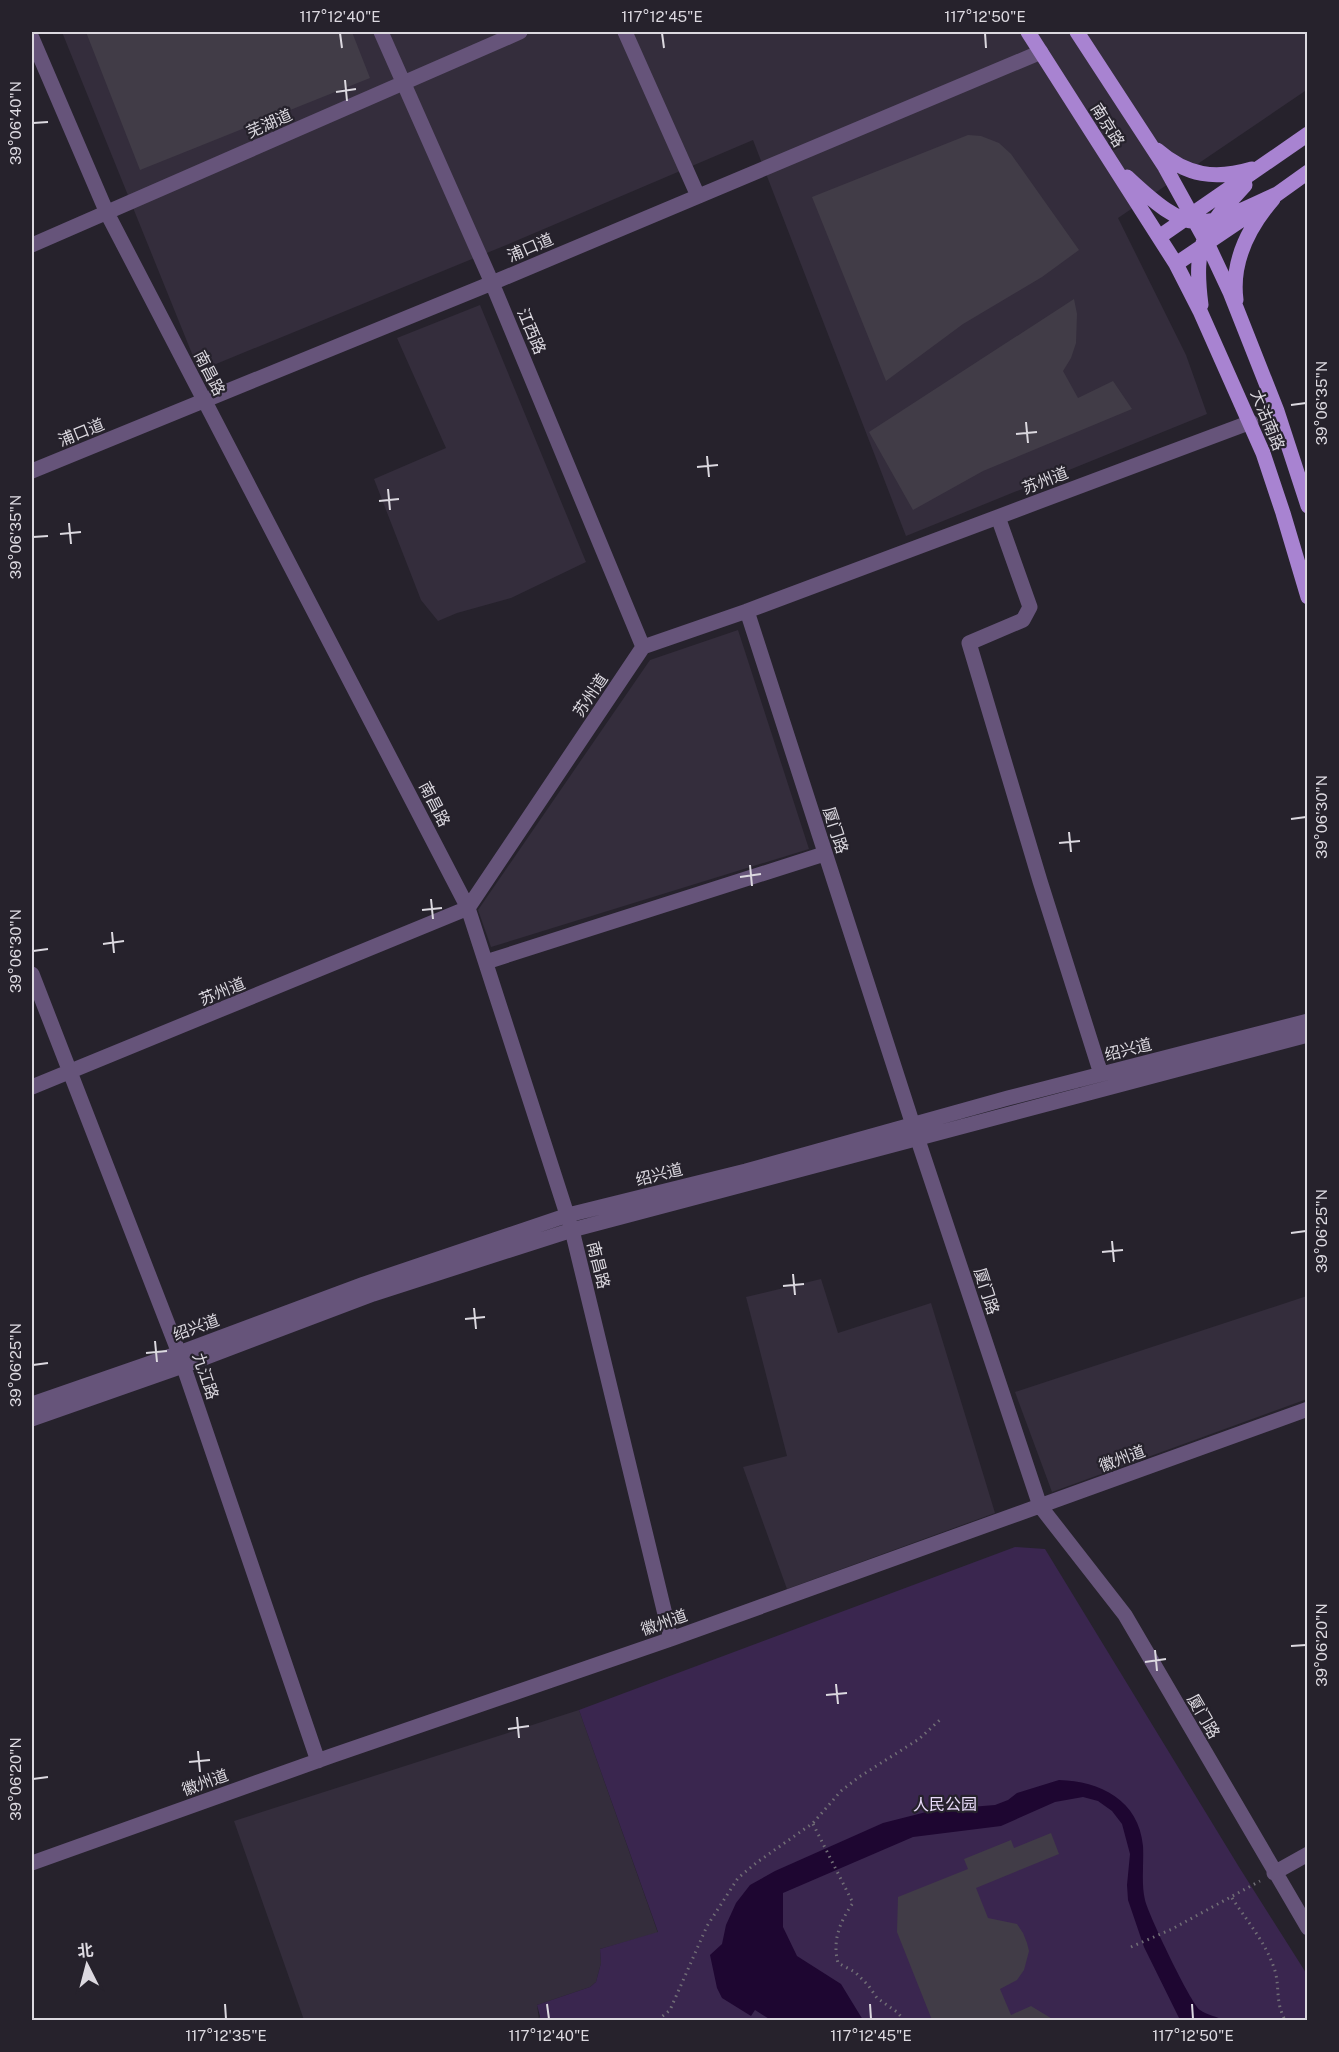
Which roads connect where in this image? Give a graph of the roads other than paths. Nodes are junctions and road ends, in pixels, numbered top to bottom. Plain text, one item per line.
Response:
1 (381, 32) edge
2 (520, 32) edge
3 (625, 32) edge
4 (1028, 32) edge
5 (1077, 32) edge
6 (32, 38) edge
7 (1041, 52) junction
8 (405, 82) junction
9 (1308, 134) edge
10 (1146, 139) junction
11 (1109, 161) junction
12 (1263, 166) junction
13 (1308, 172) edge
14 (1277, 194) junction
15 (698, 196) junction
16 (107, 213) junction
17 (1200, 230) junction
18 (1159, 237) junction
19 (32, 245) edge
20 (1176, 264) junction
21 (492, 283) junction
22 (1238, 313) junction
23 (1203, 319) junction
24 (205, 402) junction
25 (1251, 422) junction
26 (32, 471) edge
27 (1308, 506) edge
28 (998, 517) junction
29 (1308, 597) edge
30 (747, 611) junction
31 (643, 647) junction
32 (825, 854) junction
33 (468, 908) junction
34 (486, 962) junction
35 (32, 974) edge
36 (1308, 1020) edge
37 (1308, 1035) edge
38 (70, 1073) junction
39 (1101, 1074) junction
40 (32, 1087) edge
41 (915, 1133) junction
42 (570, 1222) junction
43 (181, 1359) junction
44 (32, 1404) edge
45 (1308, 1409) edge
46 (32, 1419) edge
47 (1040, 1506) junction
48 (671, 1639) junction
49 (318, 1761) junction
50 (1308, 1854) edge
51 (32, 1863) edge
52 (1274, 1873) junction
53 (1308, 1928) edge

1 - 8 street, 江西路
2 - 8 street, 芜湖道
3 - 15 street
4 - 7 main road, 南京路
5 - 10 main road, 南京路
6 - 16 street, 南昌路
7 - 11 main road, 南京路
7 - 15 street, 浦口道
8 - 16 street, 芜湖道
8 - 21 street, 江西路
9 - 12 main road
10 - 12 main road
10 - 17 main road, 南京路
11 - 17 main road
11 - 18 main road, 南京路
12 - 17 main road
13 - 14 main road
14 - 17 main road
14 - 17 main road
14 - 22 main road
15 - 21 street, 浦口道
16 - 19 street, 芜湖道
16 - 24 street, 南昌路
17 - 18 main road
17 - 20 main road
17 - 22 main road, 大沽南路
17 - 23 main road
18 - 20 main road, 南京路
20 - 23 main road, 大沽南路
21 - 24 street, 浦口道
21 - 31 street, 江西路
22 - 27 main road, 大沽南路
23 - 25 main road, 大沽南路
24 - 26 street, 浦口道
24 - 33 street, 南昌路
25 - 28 street, 苏州道
25 - 29 main road, 大沽南路
28 - 30 street, 苏州道
28 - 39 street
30 - 31 street, 苏州道
30 - 32 street, 厦门路
31 - 33 street, 苏州道
32 - 34 street
32 - 41 street, 厦门路
33 - 34 street, 南昌路
33 - 38 street, 苏州道
34 - 42 street, 南昌路
35 - 38 street, 九江路
36 - 39 street, 绍兴道
37 - 41 street, 绍兴道
38 - 40 street, 苏州道
38 - 43 street, 九江路
39 - 41 street, 绍兴道
41 - 42 street, 绍兴道
41 - 47 street, 厦门路
42 - 43 street, 绍兴道
42 - 48 street, 南昌路
43 - 44 street, 绍兴道
43 - 46 street, 绍兴道
43 - 49 street, 九江路
45 - 47 street, 徽州道
47 - 48 street, 徽州道
47 - 52 street, 厦门路
48 - 49 street, 徽州道
49 - 51 street, 徽州道
50 - 52 street
52 - 53 street, 厦门路

